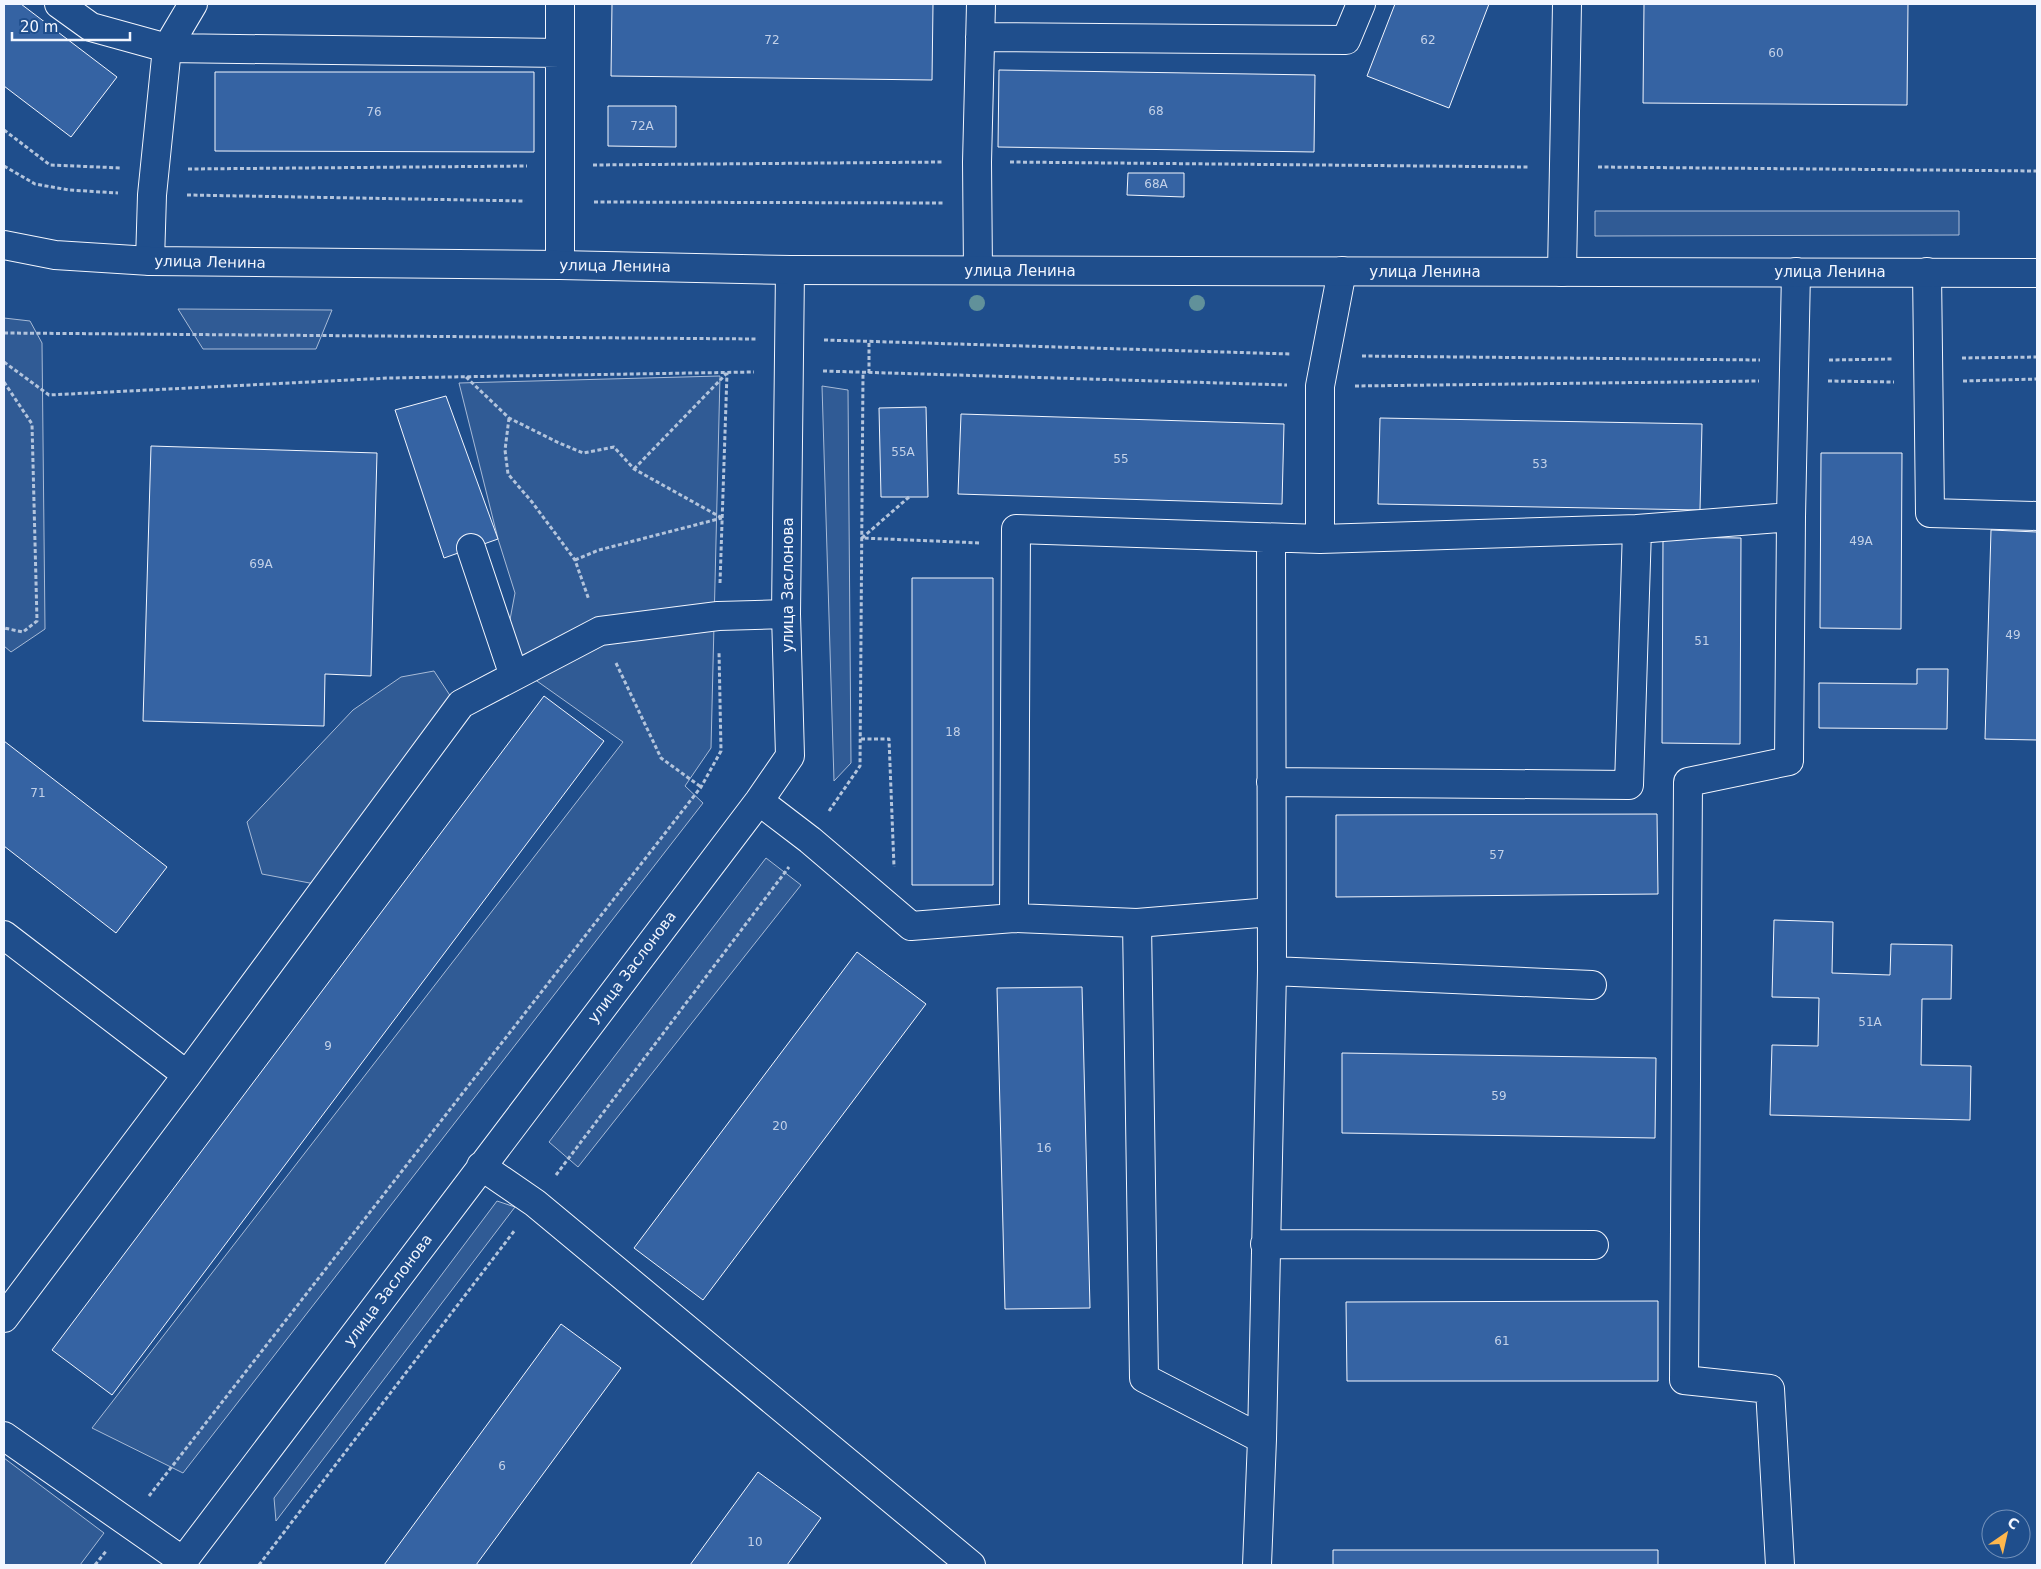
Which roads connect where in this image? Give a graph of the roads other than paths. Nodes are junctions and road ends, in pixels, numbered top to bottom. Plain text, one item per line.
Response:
1 (60, 4) edge
2 (193, 4) edge
3 (560, 4) edge
4 (981, 4) edge
5 (1361, 4) edge
6 (1567, 4) edge
7 (980, 38) junction
8 (167, 48) junction
9 (560, 54) junction
10 (4, 245) edge
11 (150, 261) junction
12 (560, 265) junction
13 (790, 270) junction
14 (978, 270) junction
15 (1342, 271) junction
16 (1562, 272) junction
17 (1796, 272) junction
18 (1927, 272) junction
19 (2037, 273) edge
20 (2037, 516) edge
21 (1791, 517) junction
22 (1637, 529) junction
23 (1271, 538) junction
24 (1320, 539) junction
25 (471, 548) dead end
26 (786, 614) junction
27 (514, 676) junction
28 (1271, 782) junction
29 (759, 801) junction
30 (1271, 912) junction
31 (1014, 918) junction
32 (1138, 923) junction
33 (4, 935) edge
34 (1272, 971) junction
35 (1592, 985) dead end
36 (187, 1075) junction
37 (481, 1166) junction
38 (1265, 1244) junction
39 (1594, 1245) dead end
40 (4, 1318) edge
41 (4, 1436) edge
42 (1262, 1439) junction
43 (182, 1563) edge
44 (971, 1565) edge
45 (1257, 1565) edge
46 (1780, 1565) edge

1 - 8 main road
2 - 8 main road
3 - 9 main road
4 - 7 main road
5 - 7 main road
6 - 16 main road
7 - 14 main road
8 - 9 main road
8 - 11 main road
9 - 12 main road
10 - 11 main road, улица Ленина
11 - 12 main road, улица Ленина
12 - 13 main road, улица Ленина
13 - 14 main road, улица Ленина
13 - 26 main road, улица Заслонова
14 - 15 main road, улица Ленина
15 - 16 main road, улица Ленина
15 - 24 main road
16 - 17 main road, улица Ленина
17 - 18 main road, улица Ленина
17 - 21 main road
18 - 19 main road, улица Ленина
18 - 20 main road
21 - 22 main road
21 - 46 main road
22 - 24 main road
22 - 28 main road
23 - 24 main road
23 - 28 main road
23 - 31 main road
25 - 27 main road
26 - 27 main road
26 - 29 main road, улица Заслонова
27 - 36 main road
28 - 30 main road
29 - 31 main road
29 - 37 main road, улица Заслонова
30 - 32 main road
30 - 34 main road
31 - 32 main road
32 - 42 main road
33 - 36 main road
34 - 35 main road
34 - 38 main road
36 - 40 main road
37 - 43 main road, улица Заслонова
37 - 44 main road
38 - 39 main road
38 - 42 main road
41 - 43 main road
42 - 45 main road

